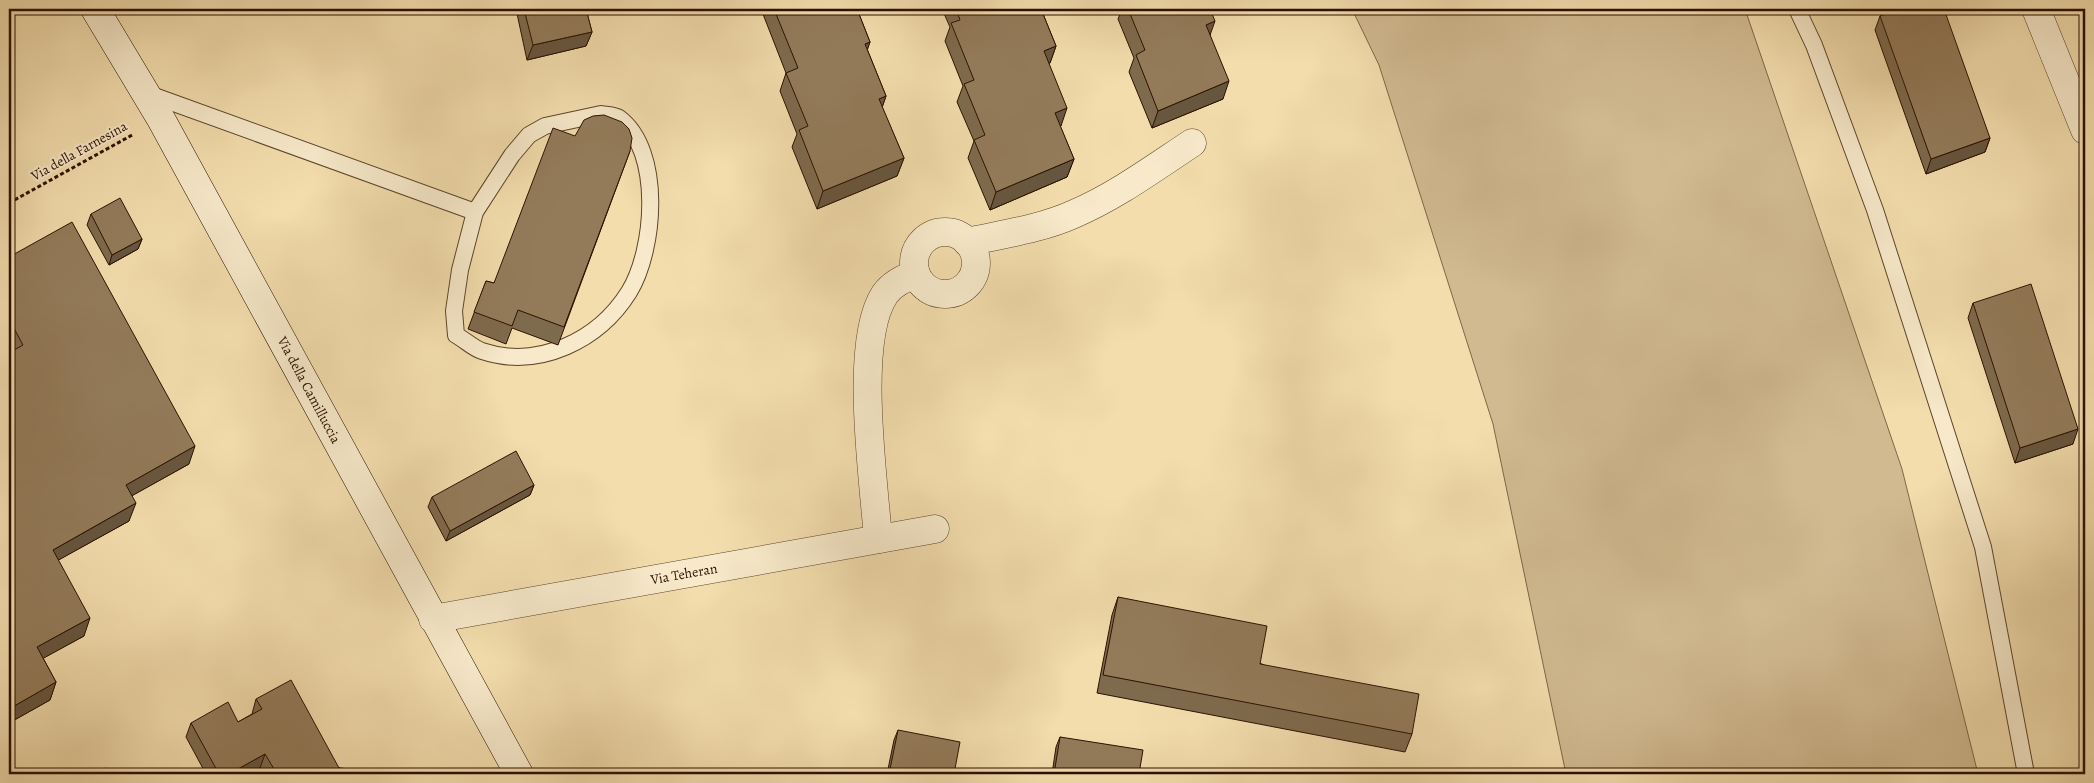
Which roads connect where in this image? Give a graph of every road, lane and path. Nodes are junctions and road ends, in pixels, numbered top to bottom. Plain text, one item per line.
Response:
1 (95, 9) edge
2 (1797, 9) edge
3 (2036, 9) edge
4 (146, 93) junction
5 (161, 119) junction
6 (2085, 130) edge
7 (1192, 143) dead end
8 (9, 203) edge
9 (475, 212) junction
10 (967, 242) junction
11 (916, 274) junction
12 (935, 529) dead end
13 (878, 539) junction
14 (433, 619) junction
15 (519, 774) edge
16 (2026, 774) edge

1 - 4 street, Via della Camilluccia
2 - 16 lane
3 - 6 street
4 - 5 street, Via della Camilluccia
4 - 9 lane
5 - 8 path, Via della Farnesina
5 - 14 street, Via della Camilluccia
7 - 10 street
9 - 9 lane
10 - 11 street
10 - 11 street
11 - 13 street
12 - 13 street, Via Teheran
13 - 14 street, Via Teheran
14 - 15 street, Via della Camilluccia

